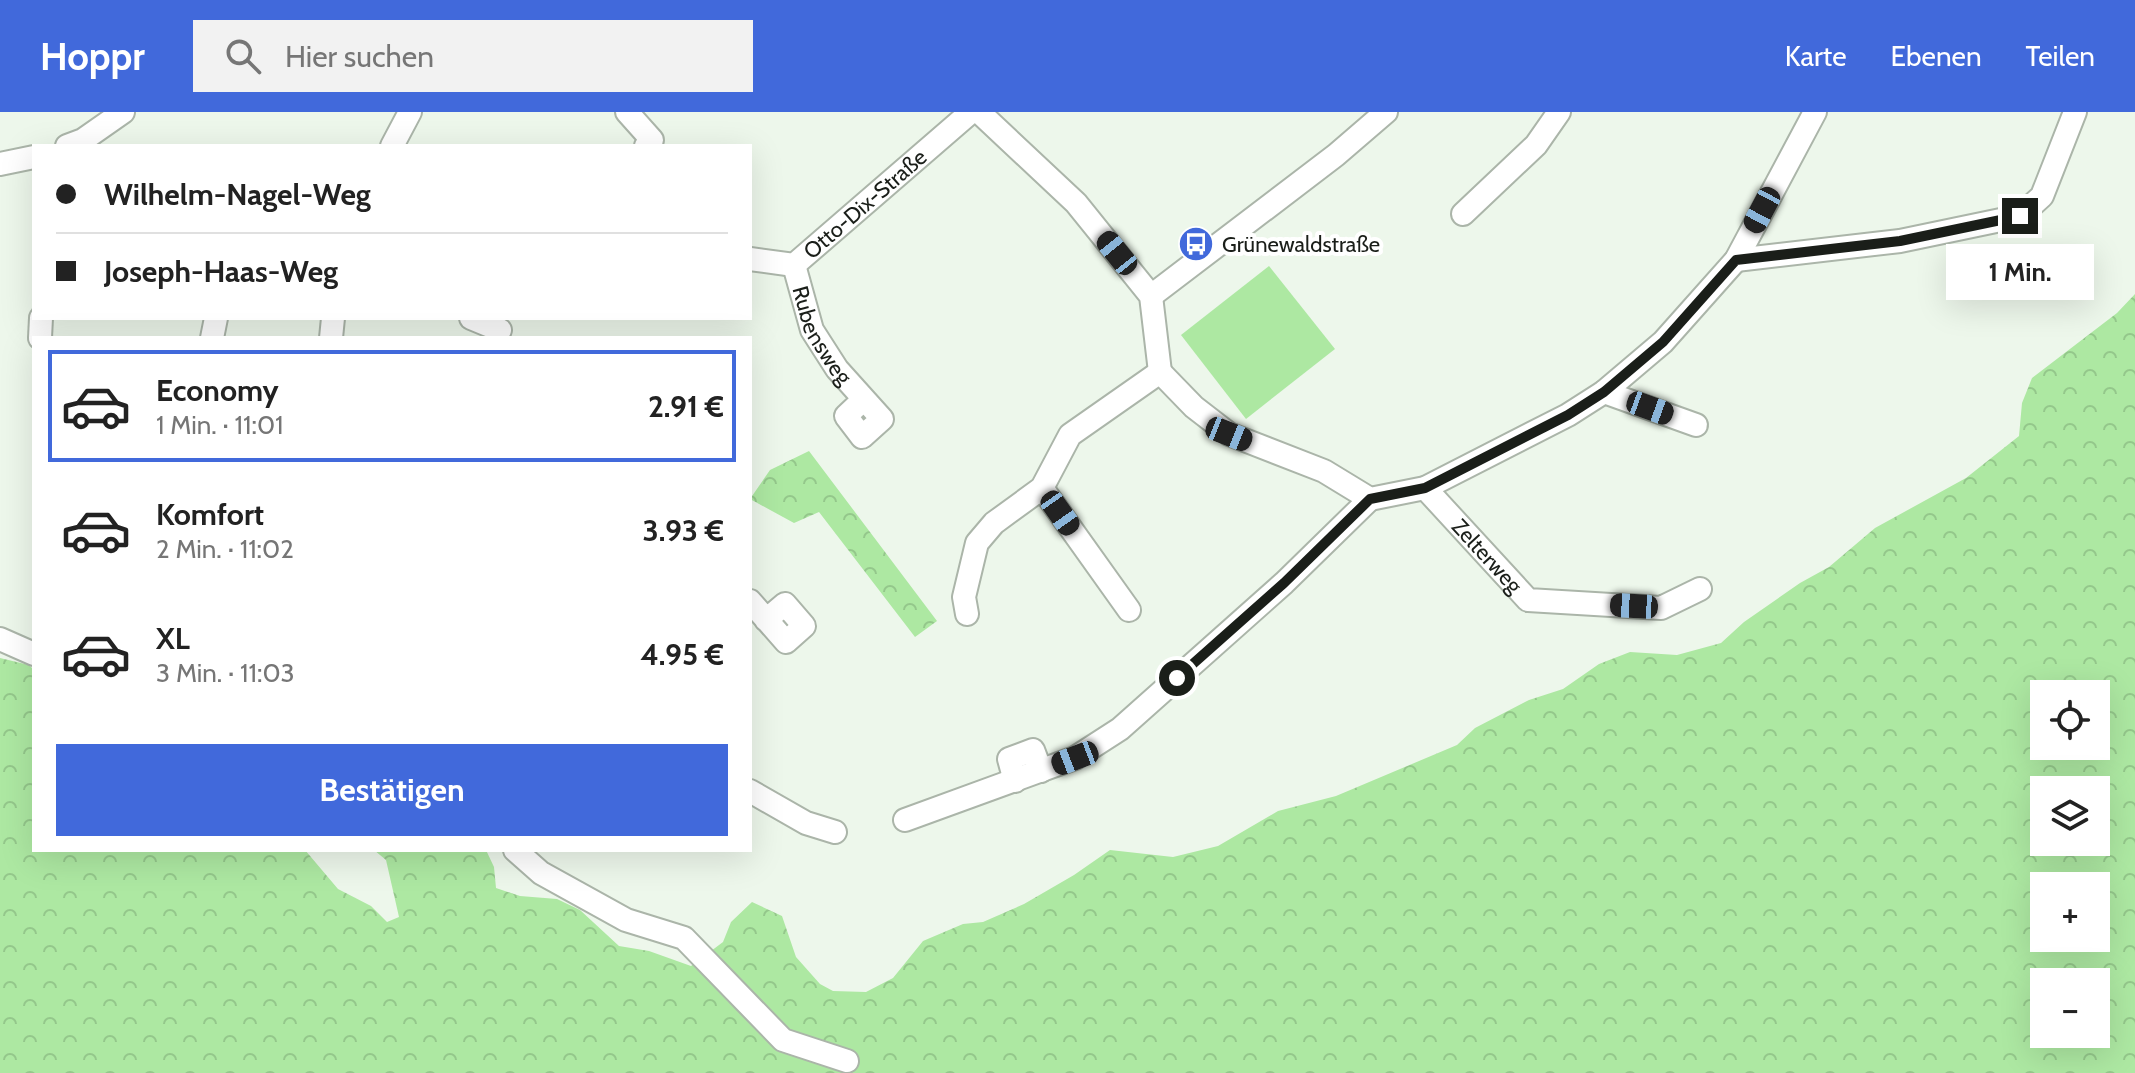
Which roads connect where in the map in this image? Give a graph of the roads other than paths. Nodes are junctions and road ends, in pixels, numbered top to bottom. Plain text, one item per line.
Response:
1 (123, 112) edge
2 (410, 112) edge
3 (627, 112) edge
4 (971, 112) edge
5 (979, 112) edge
6 (1386, 112) edge
7 (1559, 112) edge
8 (1815, 112) edge
9 (2075, 112) edge
10 (72, 144) edge
11 (393, 144) edge
12 (648, 144) edge
13 (32, 157) edge
14 (0, 164) edge
15 (1463, 214) dead end
16 (752, 259) edge
17 (1736, 260) junction
18 (794, 265) junction
19 (1151, 296) junction
20 (476, 320) edge
21 (500, 329) edge
22 (1160, 372) junction
23 (1604, 392) junction
24 (864, 399) dead end
25 (1696, 425) dead end
26 (1042, 488) junction
27 (1425, 488) junction
28 (1370, 499) junction
29 (1700, 589) dead end
30 (752, 603) edge
31 (1129, 610) dead end
32 (967, 614) dead end
33 (766, 620) dead end
34 (0, 639) edge
35 (32, 653) edge
36 (752, 792) edge
37 (905, 820) dead end
38 (835, 832) dead end
39 (517, 852) edge
40 (847, 1061) dead end

1 - 10 street
2 - 11 street
3 - 12 street
4 - 18 street, Otto-Dix-Straße
5 - 19 street
6 - 19 street
7 - 15 street
8 - 17 street
9 - 17 street
13 - 14 street
16 - 18 street, Otto-Dix-Straße
17 - 23 street
18 - 24 street, Rubensweg
19 - 22 street
20 - 21 street
22 - 26 street
22 - 28 street
23 - 25 street
23 - 27 street
26 - 31 street
26 - 32 street
27 - 28 street
27 - 29 street, Zelterweg
28 - 37 street
30 - 33 street
34 - 35 street
36 - 38 street
39 - 40 street

